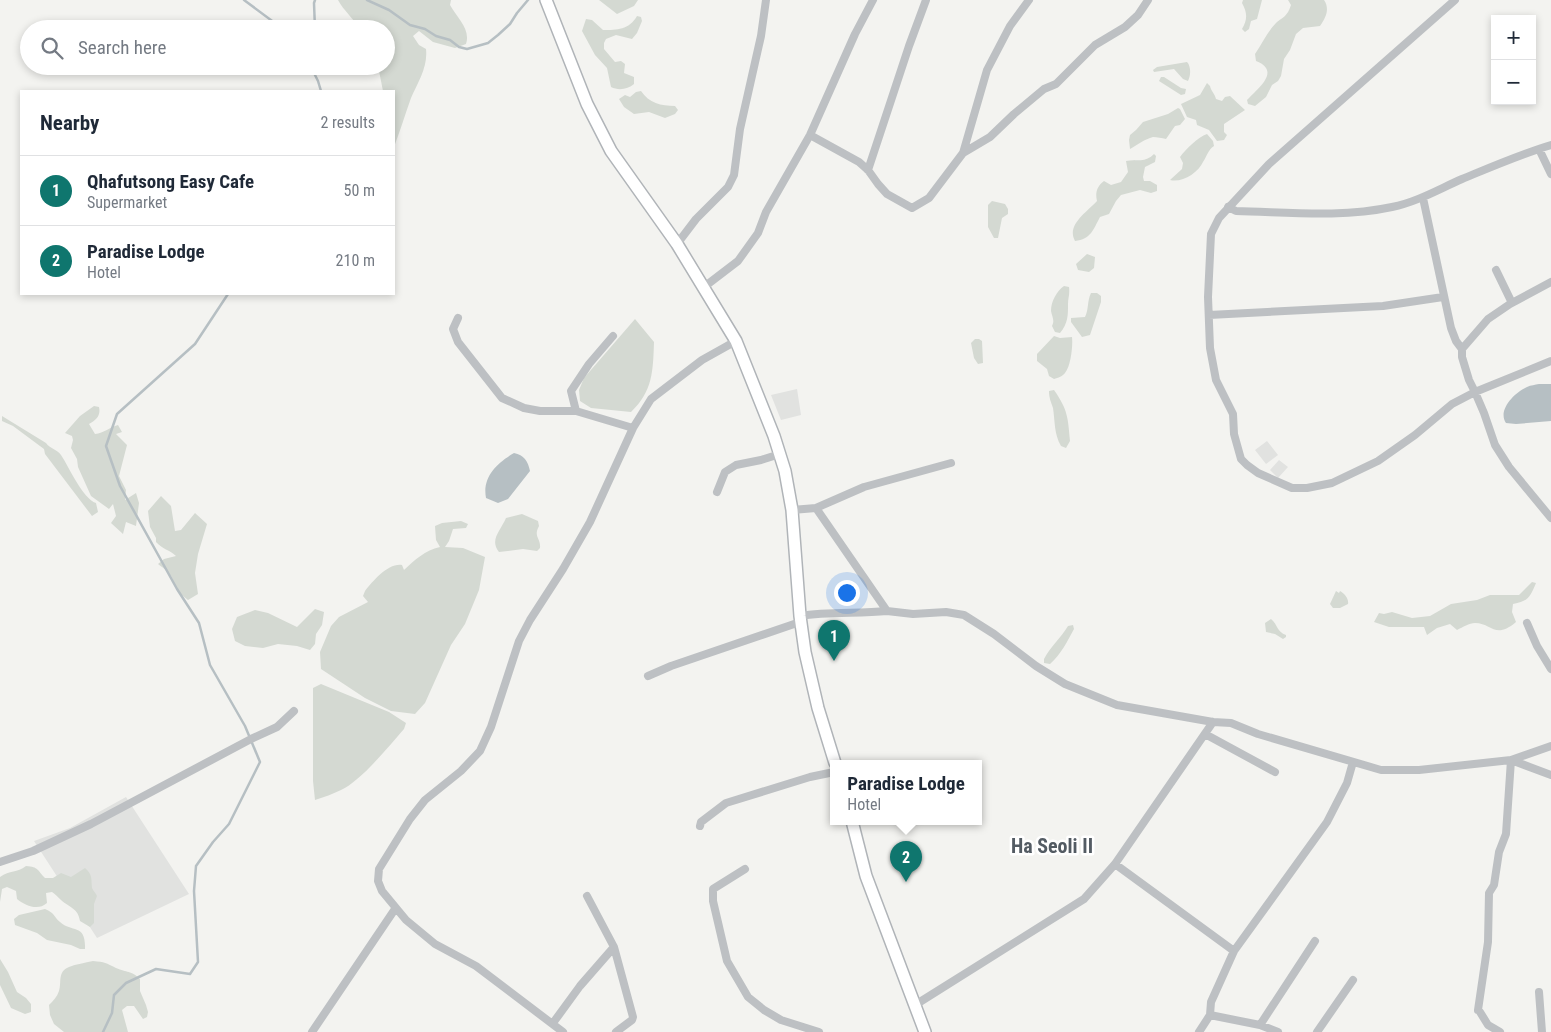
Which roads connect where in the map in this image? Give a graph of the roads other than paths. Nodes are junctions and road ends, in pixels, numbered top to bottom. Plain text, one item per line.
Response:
1 (766, 0) edge
2 (873, 0) edge
3 (926, 0) edge
4 (1029, 0) edge
5 (1148, 0) edge
6 (1454, 0) edge
7 (547, 2) edge
8 (810, 135) junction
9 (1551, 145) edge
10 (1539, 148) junction
11 (963, 153) junction
12 (868, 170) junction
13 (1551, 174) edge
14 (1424, 198) junction
15 (1228, 207) junction
16 (677, 244) junction
17 (1496, 270) dead end
18 (1551, 282) edge
19 (704, 287) junction
20 (1443, 297) junction
21 (1512, 303) junction
22 (1209, 315) junction
23 (458, 318) dead end
24 (613, 336) dead end
25 (736, 341) junction
26 (1462, 349) junction
27 (1551, 361) edge
28 (1475, 392) junction
29 (576, 411) junction
30 (633, 428) junction
31 (780, 454) junction
32 (951, 463) dead end
33 (717, 492) dead end
34 (816, 508) junction
35 (792, 510) junction
36 (1551, 518) edge
37 (888, 611) junction
38 (800, 619) junction
39 (1527, 623) dead end
40 (1551, 670) edge
41 (648, 676) dead end
42 (294, 711) dead end
43 (1213, 722) junction
44 (1205, 734) junction
45 (1551, 746) edge
46 (834, 760) edge
47 (1511, 760) junction
48 (1353, 762) junction
49 (1275, 772) dead end
50 (830, 773) edge
51 (1551, 775) edge
52 (853, 825) edge
53 (700, 826) dead end
54 (0, 862) edge
55 (1115, 864) junction
56 (745, 869) dead end
57 (587, 896) dead end
58 (395, 909) junction
59 (1315, 941) dead end
60 (614, 946) junction
61 (1234, 951) junction
62 (1353, 980) dead end
63 (1539, 992) dead end
64 (915, 1004) junction
65 (1210, 1014) junction
66 (553, 1022) junction
67 (1260, 1025) junction
68 (317, 1030) edge
69 (563, 1032) edge
70 (616, 1032) edge
71 (819, 1032) edge
72 (925, 1032) edge
73 (1199, 1032) edge
74 (1278, 1032) edge
75 (1317, 1032) edge
76 (1500, 1032) edge
77 (1542, 1032) edge

1 - 16 street
2 - 8 street
3 - 12 street
4 - 11 street
5 - 11 street
6 - 15 street
7 - 16 main road
8 - 12 street
8 - 19 street
9 - 10 street
10 - 13 street
10 - 14 street
11 - 12 street
14 - 15 street
14 - 20 street
15 - 22 street
16 - 19 main road
17 - 21 street
18 - 21 street
19 - 25 main road
20 - 22 street
20 - 26 street
21 - 26 street
22 - 28 street
23 - 29 street
24 - 29 street
25 - 30 street
25 - 31 main road
26 - 28 street
27 - 28 street
28 - 36 street
29 - 30 street
30 - 58 street
31 - 33 street
31 - 35 main road
32 - 34 street
34 - 35 street
34 - 37 street
35 - 38 main road
37 - 38 street
37 - 43 street
38 - 41 street
38 - 46 main road
39 - 40 street
42 - 54 street
43 - 44 street
43 - 48 street
44 - 49 street
44 - 55 street
45 - 47 street
47 - 48 street
47 - 51 street
47 - 76 street
48 - 61 street
50 - 53 street
52 - 64 main road
55 - 61 street
55 - 64 street
56 - 71 street
57 - 60 street
58 - 66 street
58 - 68 street
59 - 67 street
60 - 66 street
60 - 70 street
61 - 65 street
62 - 75 street
63 - 77 street
64 - 72 main road
65 - 67 street
65 - 73 street
66 - 69 street
67 - 74 street

